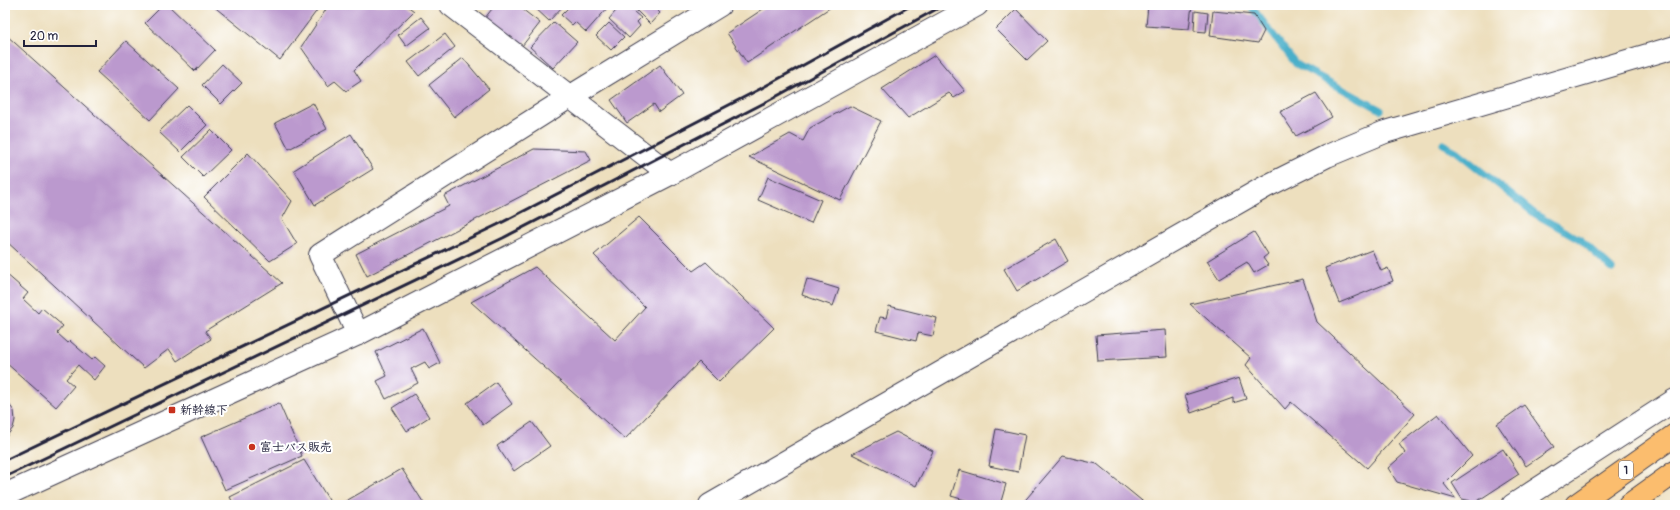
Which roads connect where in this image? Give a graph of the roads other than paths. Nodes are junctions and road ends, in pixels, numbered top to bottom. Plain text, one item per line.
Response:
1 (451, 5) edge
2 (720, 5) edge
3 (977, 5) edge
4 (1675, 47) edge
5 (571, 96) junction
6 (670, 174) junction
7 (358, 334) junction
8 (1675, 400) edge
9 (1675, 435) edge
10 (1675, 472) edge
11 (5, 495) edge
12 (710, 505) edge
13 (1513, 505) edge
14 (1576, 505) edge
15 (1629, 505) edge

1 - 5 street
2 - 5 street
3 - 6 street
4 - 12 street
5 - 6 street
5 - 7 street
6 - 7 street
7 - 11 street
8 - 13 street
9 - 14 highway, 1
10 - 15 highway

